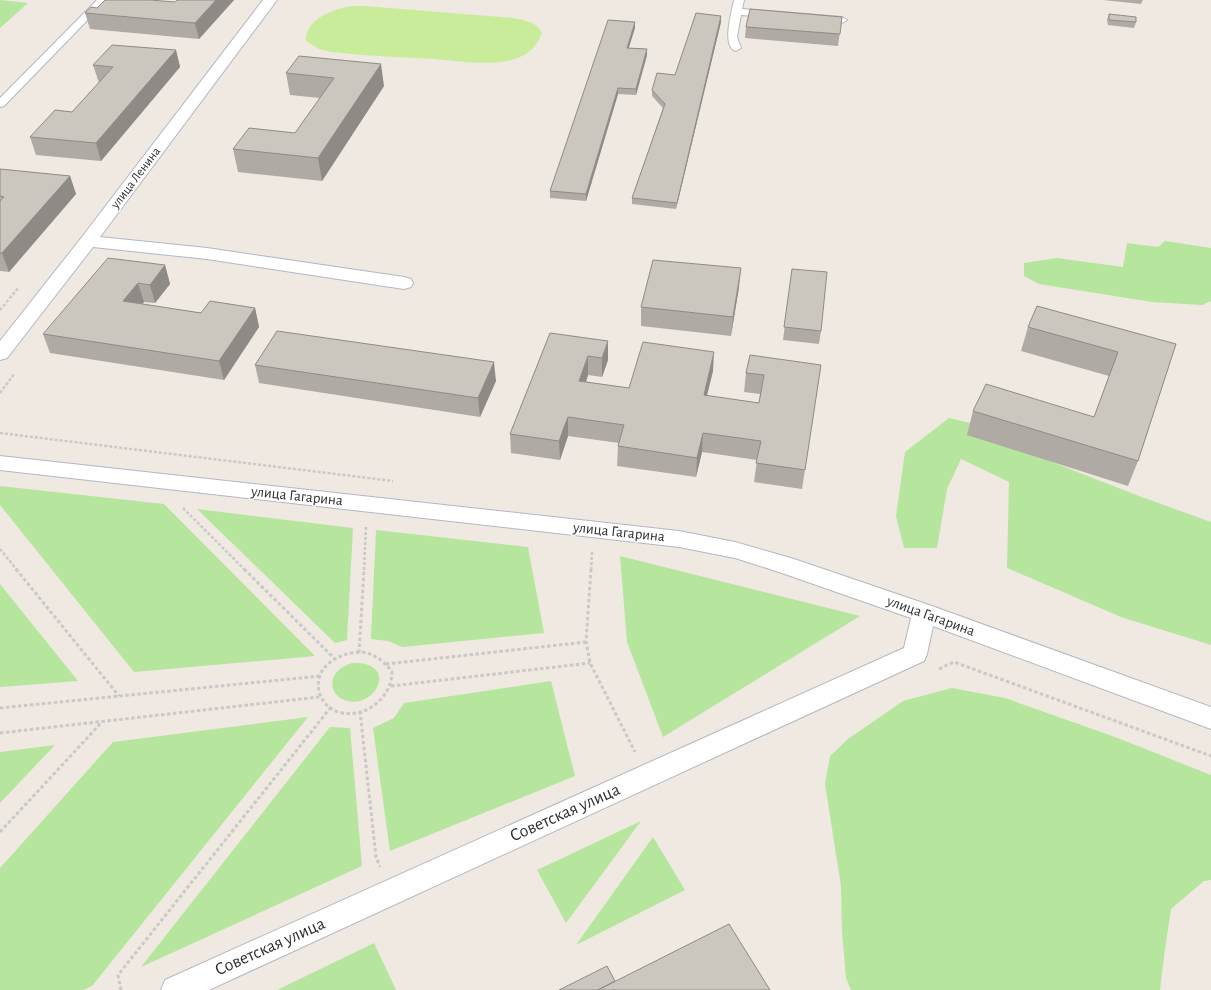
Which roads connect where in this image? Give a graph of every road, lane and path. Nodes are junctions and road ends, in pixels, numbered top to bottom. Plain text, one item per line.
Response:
1 (102, 0) edge
2 (270, 0) edge
3 (739, 0) edge
4 (738, 12) junction
5 (842, 20) edge
6 (736, 48) dead end
7 (0, 104) edge
8 (88, 241) junction
9 (404, 283) dead end
10 (0, 354) edge
11 (208, 458) dead end
12 (0, 463) edge
13 (384, 480) dead end
14 (193, 484) junction
15 (374, 505) junction
16 (594, 529) junction
17 (0, 549) edge
18 (924, 613) junction
19 (586, 642) junction
20 (359, 653) junction
21 (335, 659) junction
22 (386, 664) junction
23 (590, 664) junction
24 (932, 672) dead end
25 (320, 676) junction
26 (391, 686) junction
27 (119, 696) junction
28 (320, 697) junction
29 (331, 707) junction
30 (0, 708) edge
31 (360, 711) junction
32 (1211, 718) edge
33 (102, 722) junction
34 (0, 733) edge
35 (1211, 756) edge
36 (647, 776) junction
37 (0, 832) edge
38 (391, 892) junction
39 (121, 990) edge
40 (176, 990) edge

1 - 7 lane
2 - 8 street, улица Ленина
3 - 4 lane
4 - 5 lane
4 - 6 lane
8 - 9 street
8 - 10 street, улица Ленина
11 - 14 path
12 - 14 street, улица Гагарина
13 - 15 path
14 - 15 street, улица Гагарина
14 - 21 path
15 - 16 street, улица Гагарина
15 - 20 path
16 - 18 street, улица Гагарина
16 - 19 path
17 - 27 path
18 - 32 street, улица Гагарина
18 - 36 street, Советская улица
19 - 22 path
19 - 23 path
20 - 21 path
20 - 22 path
21 - 25 path
22 - 26 path
23 - 26 path
23 - 36 path
24 - 35 path
25 - 27 path
25 - 28 path
26 - 31 path
27 - 30 path
28 - 29 path
28 - 33 path
29 - 31 path
29 - 39 path
31 - 38 path
33 - 34 path
33 - 37 path
36 - 38 street, Советская улица
38 - 40 street, Советская улица

